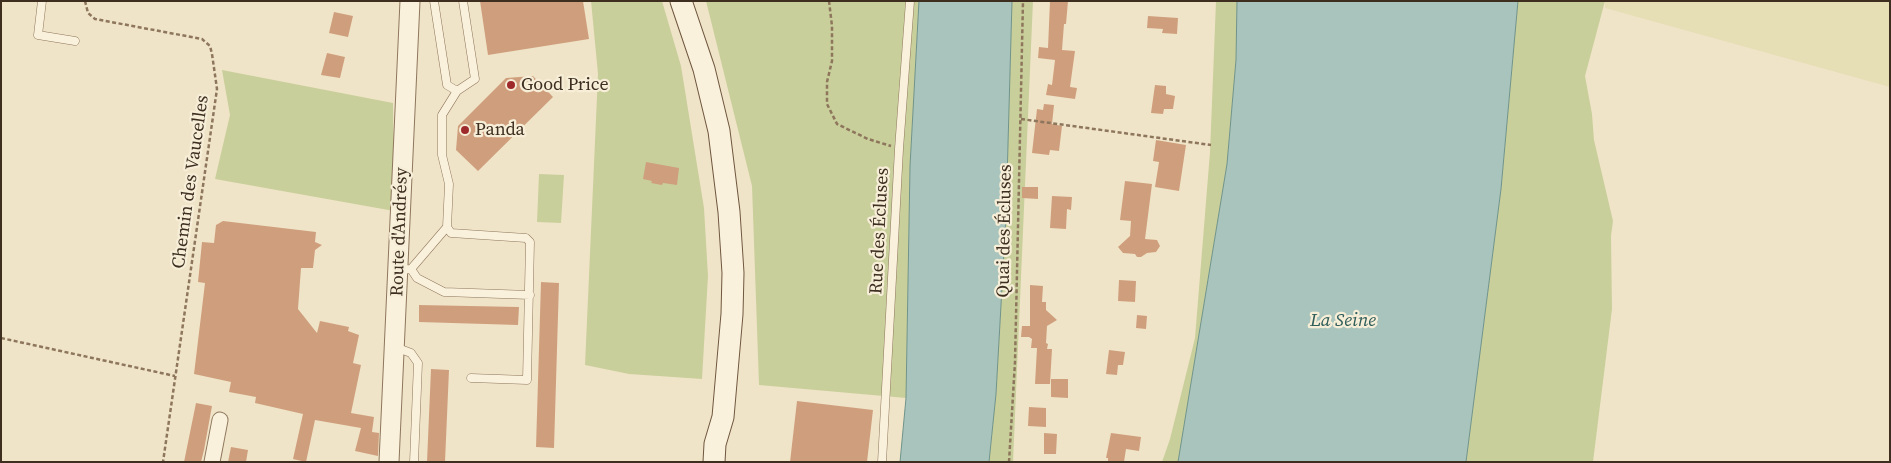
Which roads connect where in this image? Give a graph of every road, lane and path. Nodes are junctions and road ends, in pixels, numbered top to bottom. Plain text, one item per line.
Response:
1 (42, 1) edge
2 (85, 1) edge
3 (410, 1) edge
4 (434, 1) edge
5 (463, 1) edge
6 (681, 1) edge
7 (829, 1) edge
8 (910, 1) edge
9 (1023, 1) edge
10 (75, 40) dead end
11 (457, 91) junction
12 (1021, 119) junction
13 (1211, 144) dead end
14 (899, 149) junction
15 (447, 227) junction
16 (405, 270) junction
17 (530, 296) junction
18 (1, 338) edge
19 (395, 347) junction
20 (176, 376) junction
21 (471, 378) dead end
22 (722, 417) junction
23 (220, 420) dead end
24 (163, 462) edge
25 (212, 462) edge
26 (389, 462) edge
27 (414, 462) edge
28 (714, 462) edge
29 (725, 462) edge
30 (882, 462) edge
31 (1008, 462) edge

1 - 10 lane
2 - 20 path, Chemin des Vaucelles
3 - 16 street, Route d'Andrésy
4 - 11 lane
5 - 11 lane
6 - 22 main road
7 - 14 path
8 - 14 lane, Rue des Écluses
9 - 12 path, Quai des Écluses
11 - 15 lane
12 - 13 path
12 - 31 path, Quai des Écluses
14 - 30 lane, Rue des Écluses
15 - 16 lane
15 - 17 lane
16 - 17 lane
16 - 19 street, Route d'Andrésy
17 - 21 lane
18 - 20 path
19 - 26 street, Route d'Andrésy
19 - 27 lane
20 - 24 path, Chemin des Vaucelles
22 - 28 main road
22 - 29 main road
23 - 25 street

